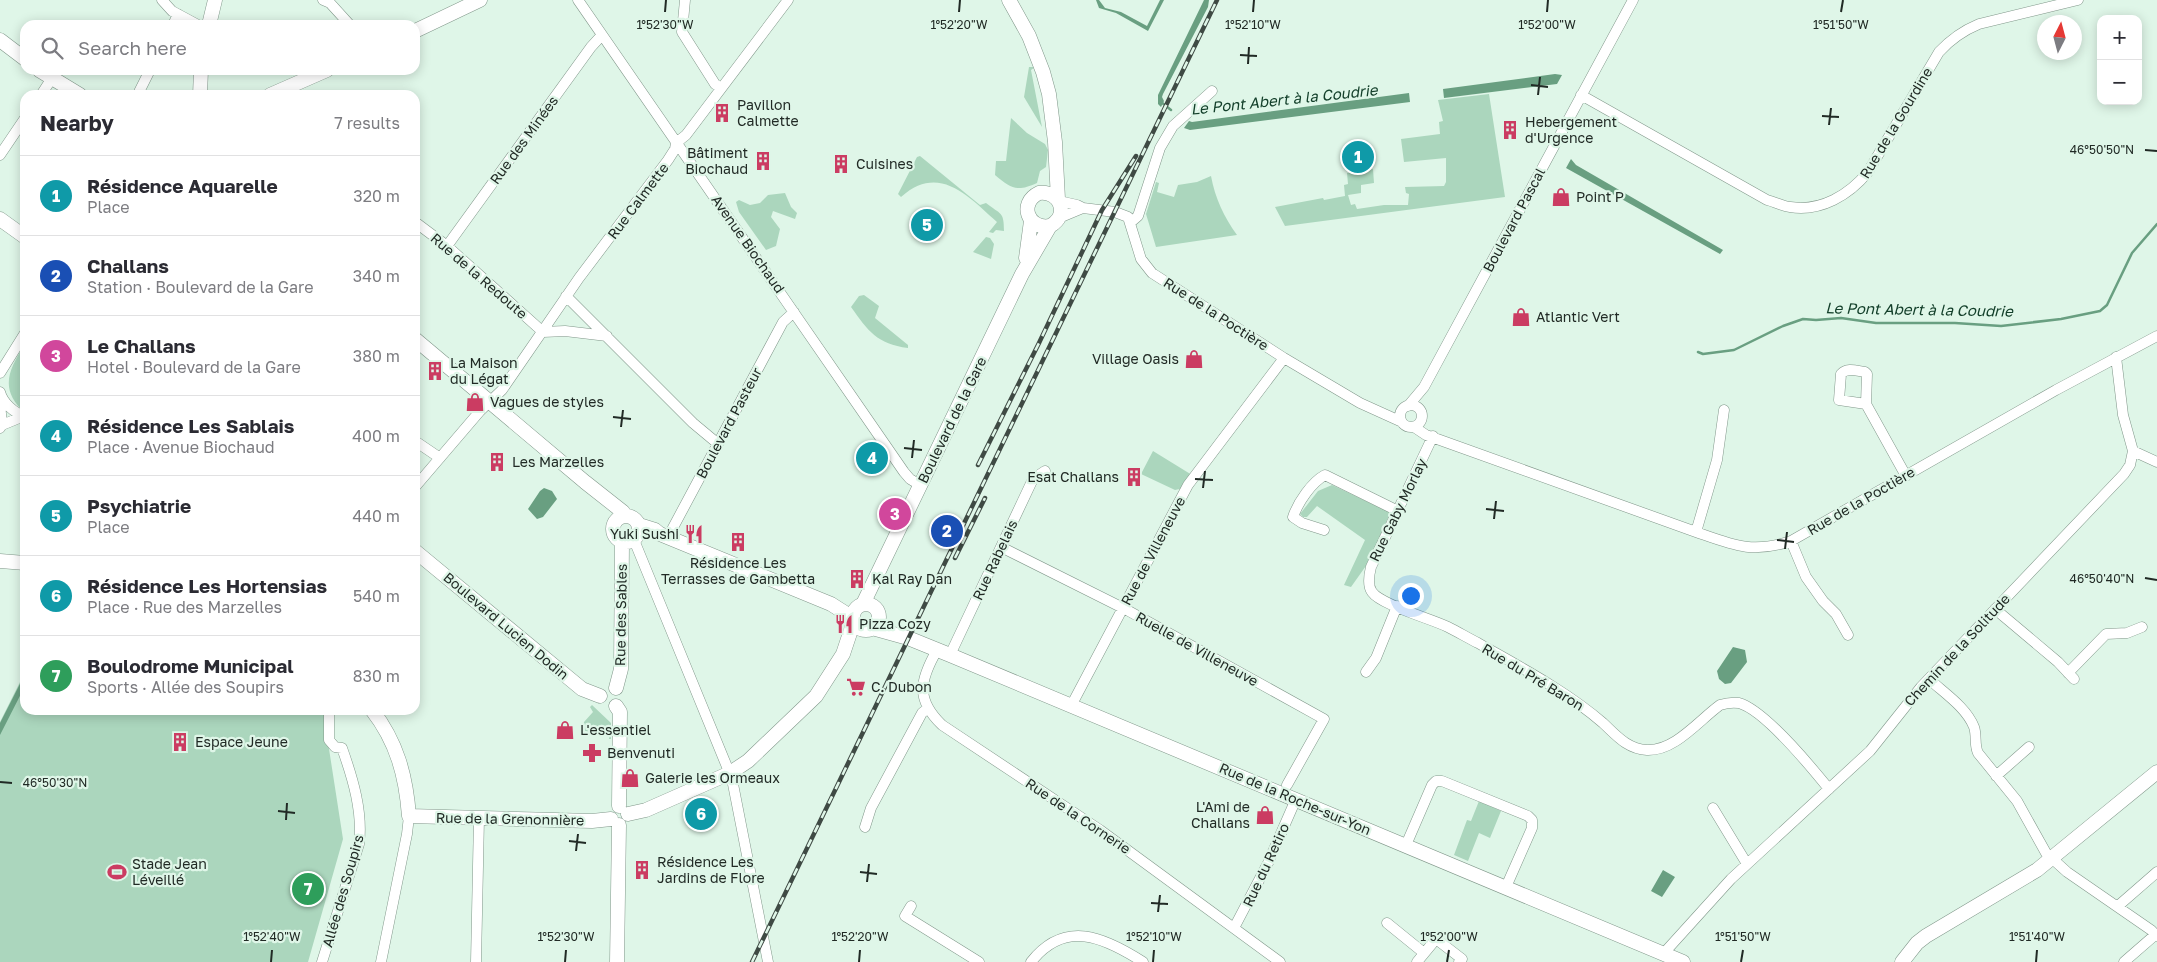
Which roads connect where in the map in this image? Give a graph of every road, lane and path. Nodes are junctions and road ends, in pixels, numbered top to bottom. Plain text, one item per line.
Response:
1 (162, 0) edge
2 (214, 0) edge
3 (480, 0) edge
4 (578, 0) edge
5 (685, 0) edge
6 (788, 0) edge
7 (1009, 0) edge
8 (1634, 0) edge
9 (2078, 0) edge
10 (330, 1) edge
11 (178, 14) junction
12 (175, 20) edge
13 (189, 20) edge
14 (210, 20) edge
15 (346, 20) edge
16 (420, 29) edge
17 (602, 35) junction
18 (0, 40) edge
19 (20, 55) edge
20 (47, 75) edge
21 (148, 75) edge
22 (200, 75) edge
23 (316, 75) edge
24 (52, 78) junction
25 (721, 88) junction
26 (44, 90) edge
27 (72, 90) edge
28 (140, 90) edge
29 (199, 90) edge
30 (281, 90) edge
31 (1212, 91) dead end
32 (1581, 95) junction
33 (20, 125) edge
34 (676, 143) junction
35 (0, 155) edge
36 (1054, 156) junction
37 (1039, 192) junction
38 (1058, 200) junction
39 (1083, 208) junction
40 (0, 219) edge
41 (1031, 221) junction
42 (1054, 222) junction
43 (1131, 222) junction
44 (420, 226) edge
45 (20, 233) edge
46 (447, 246) junction
47 (1022, 274) junction
48 (566, 296) junction
49 (794, 312) junction
50 (543, 332) junction
51 (607, 336) junction
52 (2157, 336) edge
53 (20, 342) edge
54 (420, 343) edge
55 (2116, 357) junction
56 (1284, 358) junction
57 (0, 373) edge
58 (1424, 387) junction
59 (0, 399) edge
60 (489, 400) junction
61 (1866, 404) dead end
62 (1405, 407) junction
63 (1373, 410) junction
64 (1724, 410) dead end
65 (1421, 413) junction
66 (20, 414) edge
67 (20, 418) edge
68 (1402, 422) junction
69 (1, 427) edge
70 (1414, 427) junction
71 (1433, 436) junction
72 (717, 443) junction
73 (420, 444) edge
74 (2133, 451) junction
75 (440, 458) junction
76 (2157, 462) edge
77 (1045, 471) dead end
78 (1906, 476) junction
79 (420, 481) edge
80 (920, 486) junction
81 (1398, 511) junction
82 (625, 516) junction
83 (1324, 530) dead end
84 (1696, 532) junction
85 (633, 536) junction
86 (664, 536) junction
87 (1791, 541) junction
88 (1001, 547) junction
89 (420, 555) edge
90 (0, 560) edge
91 (20, 562) edge
92 (881, 565) junction
93 (831, 604) junction
94 (862, 605) junction
95 (1397, 606) junction
96 (1123, 608) junction
97 (1995, 609) junction
98 (854, 620) junction
99 (874, 621) junction
100 (1447, 626) joint
101 (2142, 627) dead end
102 (1848, 635) dead end
103 (937, 650) junction
104 (843, 654) junction
105 (950, 655) junction
106 (1366, 672) dead end
107 (1928, 678) junction
108 (616, 688) junction
109 (600, 696) junction
110 (616, 706) junction
111 (1071, 706) junction
112 (927, 709) junction
113 (329, 715) edge
114 (376, 715) edge
115 (2029, 747) dead end
116 (2157, 772) edge
117 (730, 773) junction
118 (1996, 776) junction
119 (1287, 785) dead end
120 (1829, 789) junction
121 (1296, 800) junction
122 (1713, 808) dead end
123 (624, 810) junction
124 (409, 816) junction
125 (479, 818) junction
126 (615, 822) junction
127 (865, 827) dead end
128 (1406, 844) junction
129 (2052, 858) junction
130 (1747, 864) junction
131 (2157, 872) edge
132 (1506, 887) junction
133 (911, 906) dead end
134 (2118, 906) junction
135 (1387, 923) dead end
136 (1234, 928) junction
137 (2156, 936) edge
138 (1424, 954) junction
139 (1673, 959) edge
140 (322, 962) edge
141 (381, 962) edge
142 (476, 962) edge
143 (617, 962) edge
144 (768, 962) edge
145 (979, 962) edge
146 (1031, 962) edge
147 (1143, 962) edge
148 (1280, 962) edge
149 (1417, 962) edge
150 (1459, 962) edge
151 (1902, 962) edge
152 (2124, 962) edge

1 - 11 street
2 - 14 main road
3 - 16 main road
4 - 17 street, Avenue Biochaud
5 - 25 street
6 - 25 street, Rue Calmette
7 - 36 main road
8 - 32 street, Boulevard Pascal
9 - 32 street, Rue de la Gourdine
10 - 15 street
11 - 12 street
11 - 13 street
17 - 34 street, Avenue Biochaud
17 - 46 street, Rue des Minées
18 - 19 main road
20 - 24 main road
21 - 28 street
22 - 29 main road
23 - 30 main road
24 - 26 street
24 - 27 main road
25 - 34 street, Rue Calmette
31 - 43 street
32 - 58 street, Boulevard Pascal
33 - 35 street
34 - 48 street, Rue Calmette
34 - 49 street, Avenue Biochaud
36 - 37 main road
36 - 38 main road
37 - 38 main road
37 - 41 main road
38 - 39 street
38 - 42 main road
39 - 42 street
39 - 43 street
40 - 45 main road
41 - 42 main road
41 - 47 main road
42 - 47 main road
43 - 56 street, Rue de la Poctière
44 - 46 street, Rue de la Redoute
46 - 50 street, Rue de la Redoute
47 - 80 main road, Boulevard de la Gare
48 - 50 street, Rue Calmette
48 - 51 street
49 - 72 street, Boulevard Pasteur
49 - 80 street, Avenue Biochaud
50 - 51 street
50 - 60 street, Rue Calmette
51 - 72 street
52 - 55 street, Rue de la Poctière
53 - 57 street
54 - 60 main road
55 - 74 street
55 - 78 street, Rue de la Poctière
56 - 63 street, Rue de la Poctière
56 - 96 street, Rue de Villeneuve
58 - 62 street, Boulevard Pascal
58 - 65 street, Boulevard Pascal
59 - 66 street
59 - 69 street
60 - 75 street, Rue Calmette
60 - 82 main road
61 - 78 street
62 - 63 street
62 - 65 street
62 - 68 street
63 - 68 street, Rue de la Poctière
64 - 84 street
65 - 70 street
65 - 71 street
67 - 69 street
68 - 70 street, Rue de la Poctière
70 - 71 street, Rue de la Poctière
71 - 81 street, Rue Gaby Morlay
71 - 84 street, Rue de la Poctière
72 - 86 street, Boulevard Pasteur
73 - 75 street
74 - 76 street
74 - 97 street, Chemin de la Solitude
75 - 79 street, Rue Calmette
77 - 88 street, Rue Rabelais
78 - 87 street, Rue de la Poctière
80 - 92 main road, Boulevard de la Gare
81 - 83 street
81 - 95 street, Rue Gaby Morlay
82 - 85 main road
82 - 85 main road, Rue des Sables
84 - 87 street, Rue de la Poctière
85 - 86 main road
85 - 108 main road, Rue des Sables
85 - 117 street
86 - 93 main road
87 - 102 street
88 - 96 street, Ruelle de Villeneuve
88 - 105 street, Rue Rabelais
89 - 109 main road, Boulevard Lucien Dodin
90 - 91 main road
92 - 94 main road, Boulevard de la Gare
92 - 99 main road, Boulevard de la Gare
93 - 94 main road
93 - 98 main road
94 - 98 main road
94 - 99 main road
95 - 100 street, Rue Gaby Morlay
95 - 106 street
96 - 111 street, Rue de Villeneuve
96 - 119 street, Ruelle de Villeneuve
97 - 101 street
97 - 107 street, Chemin de la Solitude
98 - 99 main road
98 - 104 main road
99 - 103 main road, Rue de la Roche-sur-Yon
99 - 104 main road
100 - 120 street, Rue du Pré Baron
103 - 105 main road, Rue de la Roche-sur-Yon
103 - 112 street
104 - 117 main road
105 - 111 main road, Rue de la Roche-sur-Yon
107 - 118 street
107 - 120 street, Chemin de la Solitude
108 - 109 main road
108 - 110 main road
109 - 110 main road
110 - 123 main road
111 - 121 main road, Rue de la Roche-sur-Yon
112 - 127 street
112 - 136 street, Rue de la Cornerie
113 - 140 street, Allée des Soupirs
114 - 124 main road
115 - 118 street
116 - 129 main road
117 - 123 main road
117 - 144 street
118 - 129 street
120 - 130 street, Chemin de la Solitude
121 - 128 main road, Rue de la Roche-sur-Yon
121 - 136 street, Rue du Retiro
122 - 130 street
123 - 126 main road
124 - 125 main road, Rue de la Grenonnière
124 - 141 street
125 - 126 main road, Rue de la Grenonnière
125 - 142 street
126 - 143 main road
128 - 132 main road, Rue de la Roche-sur-Yon
128 - 132 street
129 - 134 street
129 - 151 main road
130 - 139 street, Chemin de la Solitude
131 - 134 street
132 - 139 main road, Rue de la Roche-sur-Yon
133 - 145 street
134 - 137 street
135 - 138 street
136 - 148 street, Rue de la Cornerie
137 - 152 street
138 - 149 street
138 - 150 street
146 - 147 street

